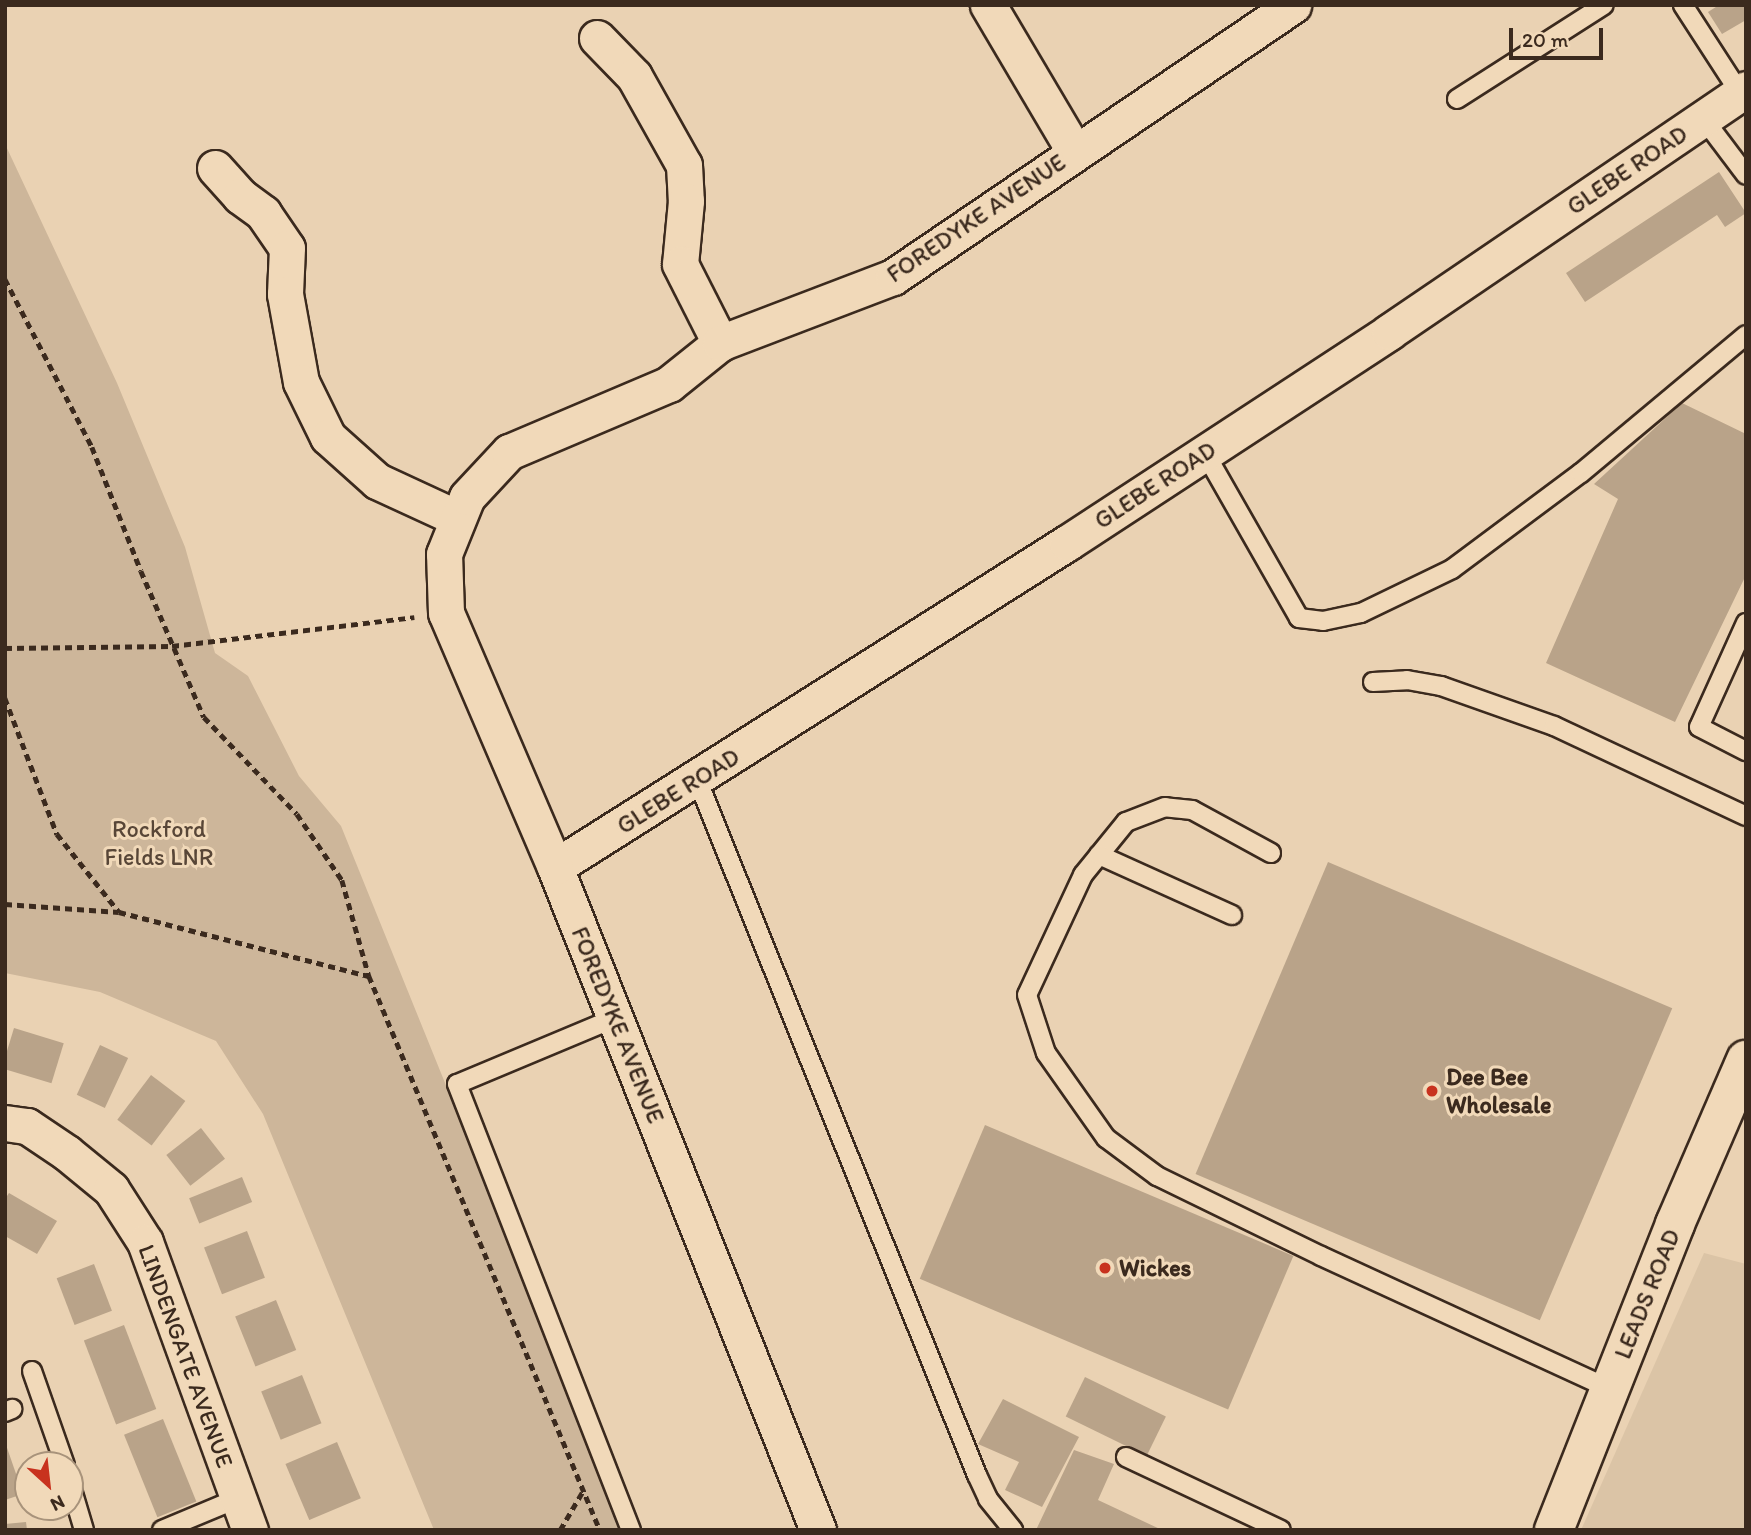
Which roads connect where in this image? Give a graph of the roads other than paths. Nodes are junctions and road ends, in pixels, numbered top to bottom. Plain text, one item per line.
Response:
1 (988, 5) edge
2 (1293, 5) edge
3 (1604, 5) edge
4 (1684, 5) edge
5 (597, 38) dead end
6 (1743, 91) edge
7 (1457, 99) dead end
8 (1703, 118) junction
9 (1074, 152) junction
10 (215, 168) dead end
11 (1746, 174) edge
12 (1746, 335) edge
13 (720, 343) junction
14 (1205, 453) junction
15 (457, 518) junction
16 (1746, 623) edge
17 (1373, 682) dead end
18 (1746, 751) edge
19 (697, 779) junction
20 (1746, 816) edge
21 (1271, 853) dead end
22 (1100, 855) junction
23 (555, 867) junction
24 (1231, 915) dead end
25 (615, 1017) junction
26 (1746, 1060) edge
27 (5, 1123) edge
28 (32, 1371) dead end
29 (1610, 1389) junction
30 (60, 1451) edge
31 (1126, 1457) dead end
32 (244, 1514) edge
33 (162, 1530) edge
34 (631, 1530) edge
35 (818, 1530) edge
36 (1013, 1530) edge
37 (1281, 1530) edge
38 (1554, 1530) edge

1 - 9 street, FOREDYKE AVENUE
2 - 9 street, FOREDYKE AVENUE
3 - 7 lane
4 - 6 lane
5 - 13 street
6 - 8 street, GLEBE ROAD
8 - 11 lane
8 - 14 street, GLEBE ROAD
9 - 13 street, FOREDYKE AVENUE
10 - 15 street
12 - 14 lane
13 - 15 street, FOREDYKE AVENUE
14 - 19 street, GLEBE ROAD
15 - 23 street, FOREDYKE AVENUE
16 - 18 lane
17 - 20 lane
19 - 23 street, GLEBE ROAD
19 - 36 lane
21 - 22 lane
22 - 24 lane
22 - 29 lane
23 - 25 street, FOREDYKE AVENUE
25 - 34 lane
25 - 35 street, FOREDYKE AVENUE
26 - 29 main road, LEADS ROAD
27 - 32 street, LINDENGATE AVENUE
28 - 30 lane
29 - 38 main road, LEADS ROAD
31 - 37 lane
32 - 33 lane

